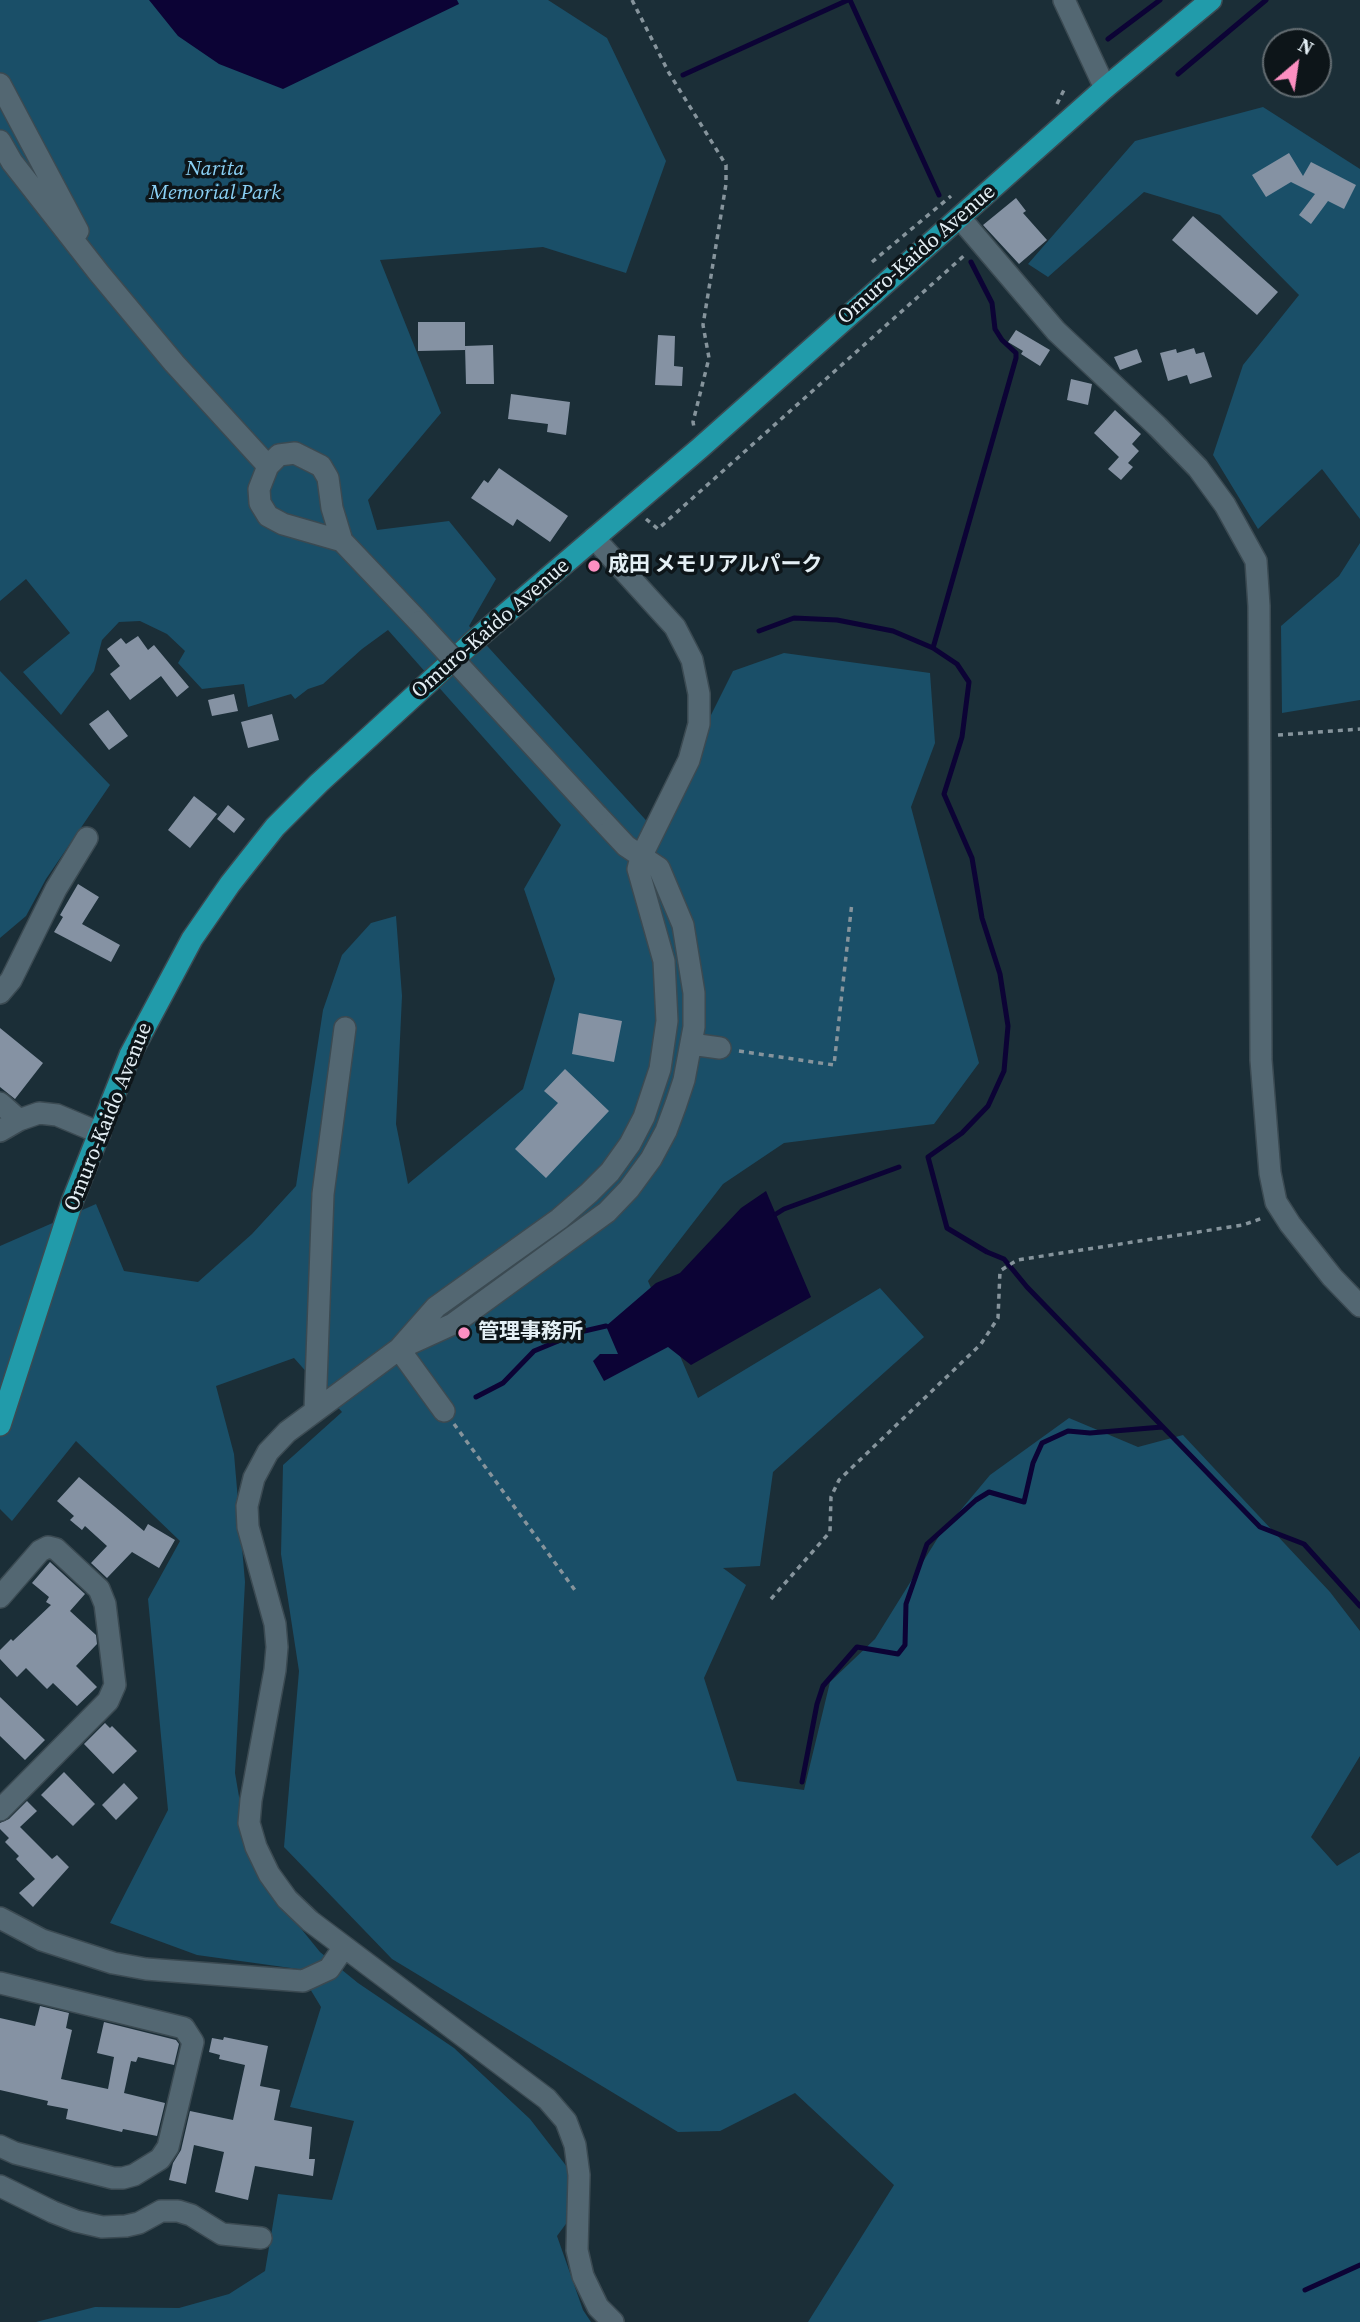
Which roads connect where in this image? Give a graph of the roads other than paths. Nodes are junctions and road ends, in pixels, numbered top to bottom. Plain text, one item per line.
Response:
1 (1064, 0) edge
2 (1211, 0) edge
3 (0, 84) edge
4 (1105, 88) junction
5 (0, 141) edge
6 (960, 218) junction
7 (99, 273) junction
8 (268, 466) junction
9 (594, 538) junction
10 (342, 541) junction
11 (87, 838) dead end
12 (641, 857) junction
13 (0, 993) edge
14 (345, 1028) dead end
15 (691, 1044) junction
16 (720, 1048) road end
17 (0, 1103) edge
18 (19, 1120) junction
19 (0, 1131) edge
20 (100, 1133) junction
21 (1360, 1306) edge
22 (399, 1349) junction
23 (315, 1411) junction
24 (444, 1411) road end
25 (0, 1425) edge
26 (0, 1597) edge
27 (0, 1811) edge
28 (0, 1918) edge
29 (344, 1947) junction
30 (0, 1983) edge
31 (0, 2146) edge
32 (0, 2186) edge
33 (261, 2238) dead end
34 (612, 2322) edge

1 - 4 street
2 - 4 main road, Omuro-Kaido Avenue
3 - 7 street
4 - 6 main road, Omuro-Kaido Avenue
5 - 7 street
6 - 9 main road, Omuro-Kaido Avenue
6 - 21 street
7 - 8 street
8 - 10 street
8 - 10 street
9 - 12 street
9 - 20 main road, Omuro-Kaido Avenue
10 - 12 street, bridge
11 - 13 street
12 - 15 street
12 - 22 street
14 - 23 street
15 - 16 street
15 - 22 street
17 - 18 street
18 - 19 street
18 - 20 street
20 - 25 main road, Omuro-Kaido Avenue
22 - 23 street
22 - 24 street
23 - 29 street
26 - 27 street
28 - 29 street
29 - 34 street
30 - 31 street
32 - 33 street

